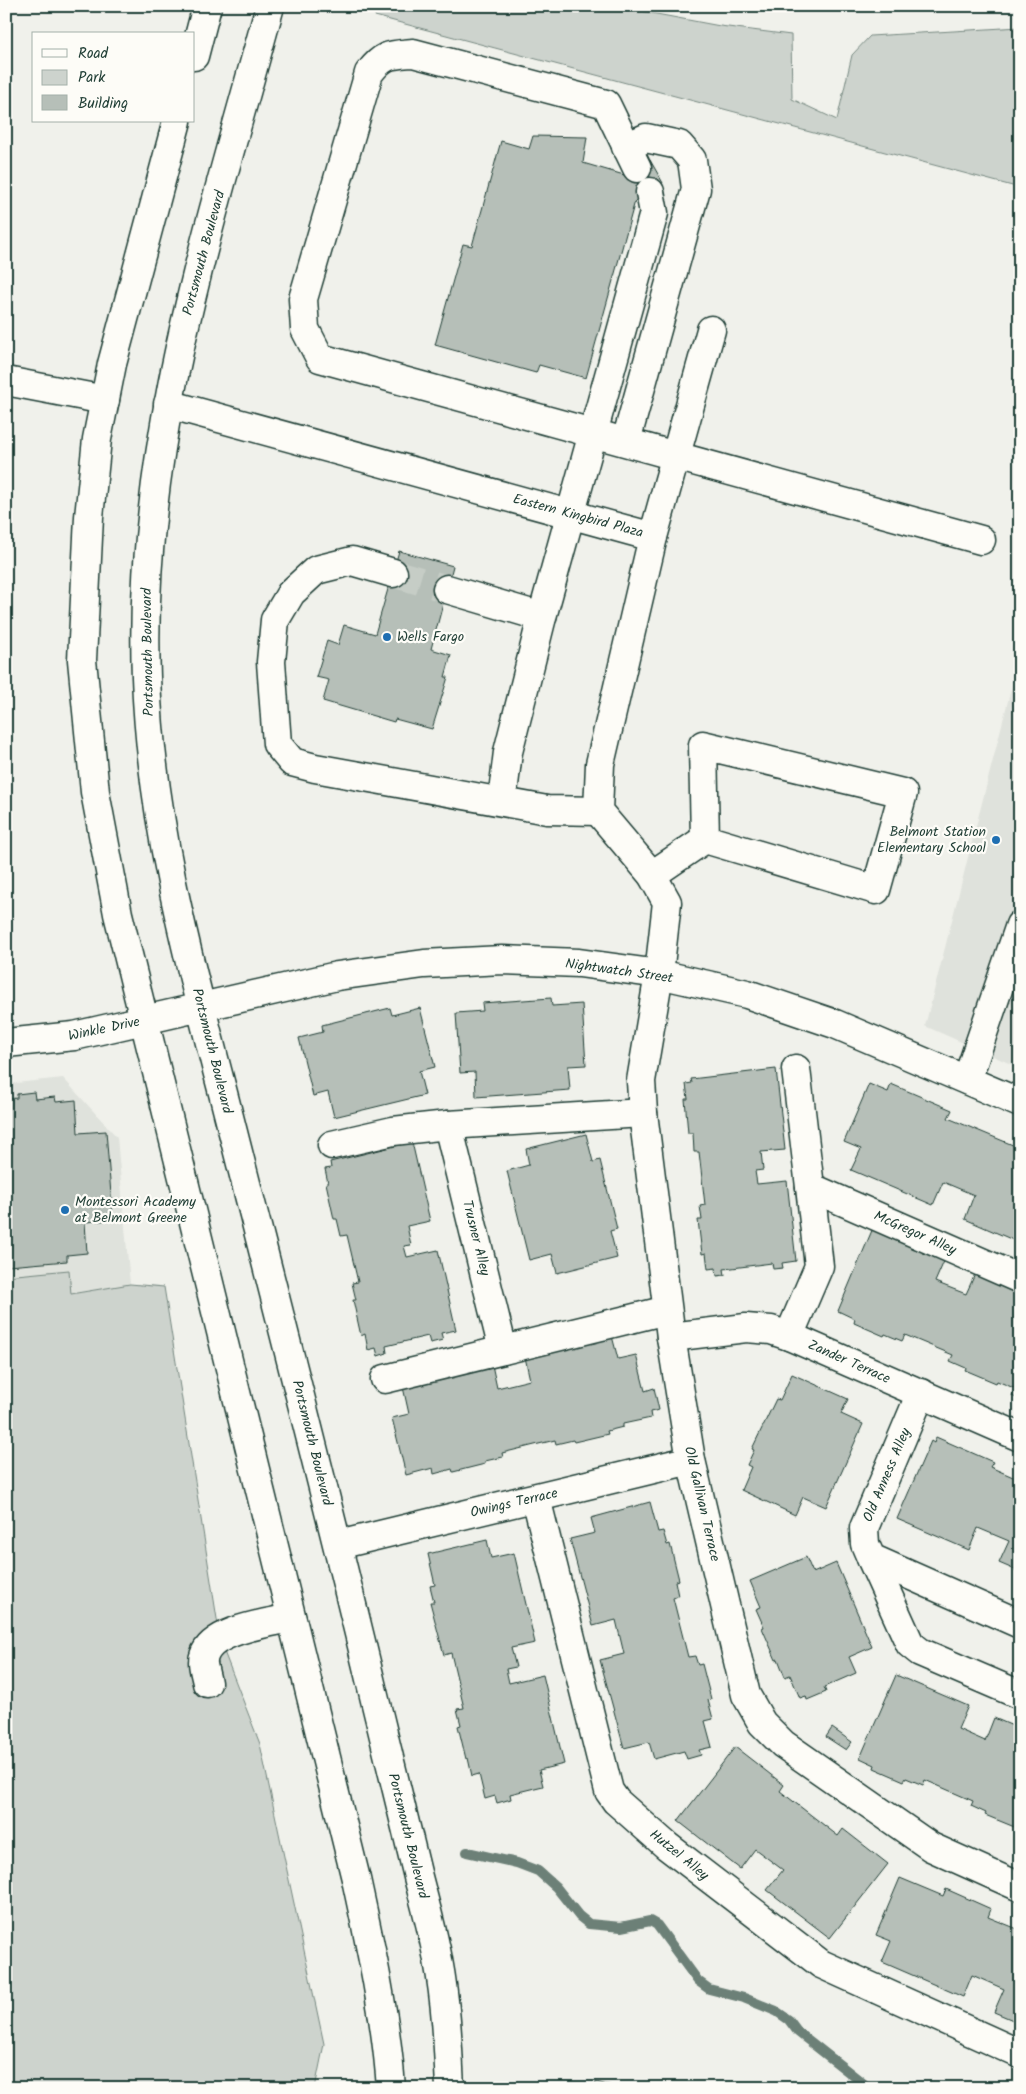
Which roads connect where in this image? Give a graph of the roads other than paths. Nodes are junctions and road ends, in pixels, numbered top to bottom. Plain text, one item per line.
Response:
1 (207, 6) edge
2 (270, 6) edge
3 (195, 52) edge
4 (176, 122) edge
5 (650, 192) dead end
6 (711, 330) dead end
7 (6, 381) edge
8 (105, 400) junction
9 (168, 404) junction
10 (594, 432) junction
11 (626, 442) junction
12 (675, 456) junction
13 (571, 515) junction
14 (653, 537) junction
15 (981, 540) dead end
16 (393, 573) tunnel mouth
17 (447, 589) tunnel mouth
18 (542, 617) junction
19 (502, 801) junction
20 (598, 811) junction
21 (705, 839) junction
22 (652, 875) junction
23 (1020, 925) edge
24 (659, 974) junction
25 (200, 1006) junction
26 (144, 1020) junction
27 (6, 1043) edge
28 (796, 1069) dead end
29 (967, 1080) junction
30 (1020, 1103) edge
31 (643, 1113) junction
32 (448, 1125) junction
33 (332, 1145) dead end
34 (810, 1187) junction
35 (1020, 1278) edge
36 (667, 1310) junction
37 (789, 1336) junction
38 (671, 1337) junction
39 (503, 1350) junction
40 (385, 1379) dead end
41 (921, 1393) junction
42 (1020, 1437) edge
43 (691, 1460) junction
44 (536, 1498) junction
45 (338, 1545) junction
46 (871, 1558) junction
47 (291, 1618) junction
48 (1020, 1624) edge
49 (208, 1684) dead end
50 (1020, 1695) edge
51 (1020, 1887) edge
52 (1020, 2054) edge
53 (391, 2088) edge
54 (450, 2088) edge

1 - 3 street
2 - 9 street, Portsmouth Boulevard
4 - 8 street
5 - 10 street
6 - 12 street
7 - 8 street
8 - 26 street
9 - 13 street, Eastern Kingbird Plaza
9 - 25 street, Portsmouth Boulevard
10 - 11 street
10 - 11 street
10 - 13 street
11 - 12 street
12 - 14 street
12 - 15 street
13 - 14 street, Eastern Kingbird Plaza
13 - 18 street
14 - 20 street, Eastern Kingbird Plaza
16 - 19 street
17 - 18 street
18 - 19 street
19 - 20 street
20 - 22 street
21 - 21 street
21 - 22 street
22 - 24 street
23 - 29 street
24 - 25 street, Nightwatch Street
24 - 29 street, Nightwatch Street
24 - 31 street, Old Gallivan Terrace
25 - 26 street, Winkle Drive
25 - 45 street, Portsmouth Boulevard
26 - 27 street, Winkle Drive
26 - 47 street
28 - 34 street
29 - 30 street, Nightwatch Street
31 - 32 street
31 - 36 street, Old Gallivan Terrace
32 - 33 street
32 - 39 street, Trusner Alley
34 - 35 street, McGregor Alley
34 - 37 street
36 - 38 street, Old Gallivan Terrace
36 - 39 street
37 - 38 street, Zander Terrace
37 - 41 street, Zander Terrace
38 - 43 street, Old Gallivan Terrace
39 - 40 street
41 - 42 street, Zander Terrace
41 - 46 street, Old Anness Alley
43 - 44 street, Owings Terrace
43 - 51 street, Old Gallivan Terrace
44 - 45 street, Owings Terrace
44 - 52 street, Hutzel Alley
45 - 54 street, Portsmouth Boulevard
46 - 48 street
46 - 50 street, Old Anness Alley
47 - 49 street
47 - 53 street

